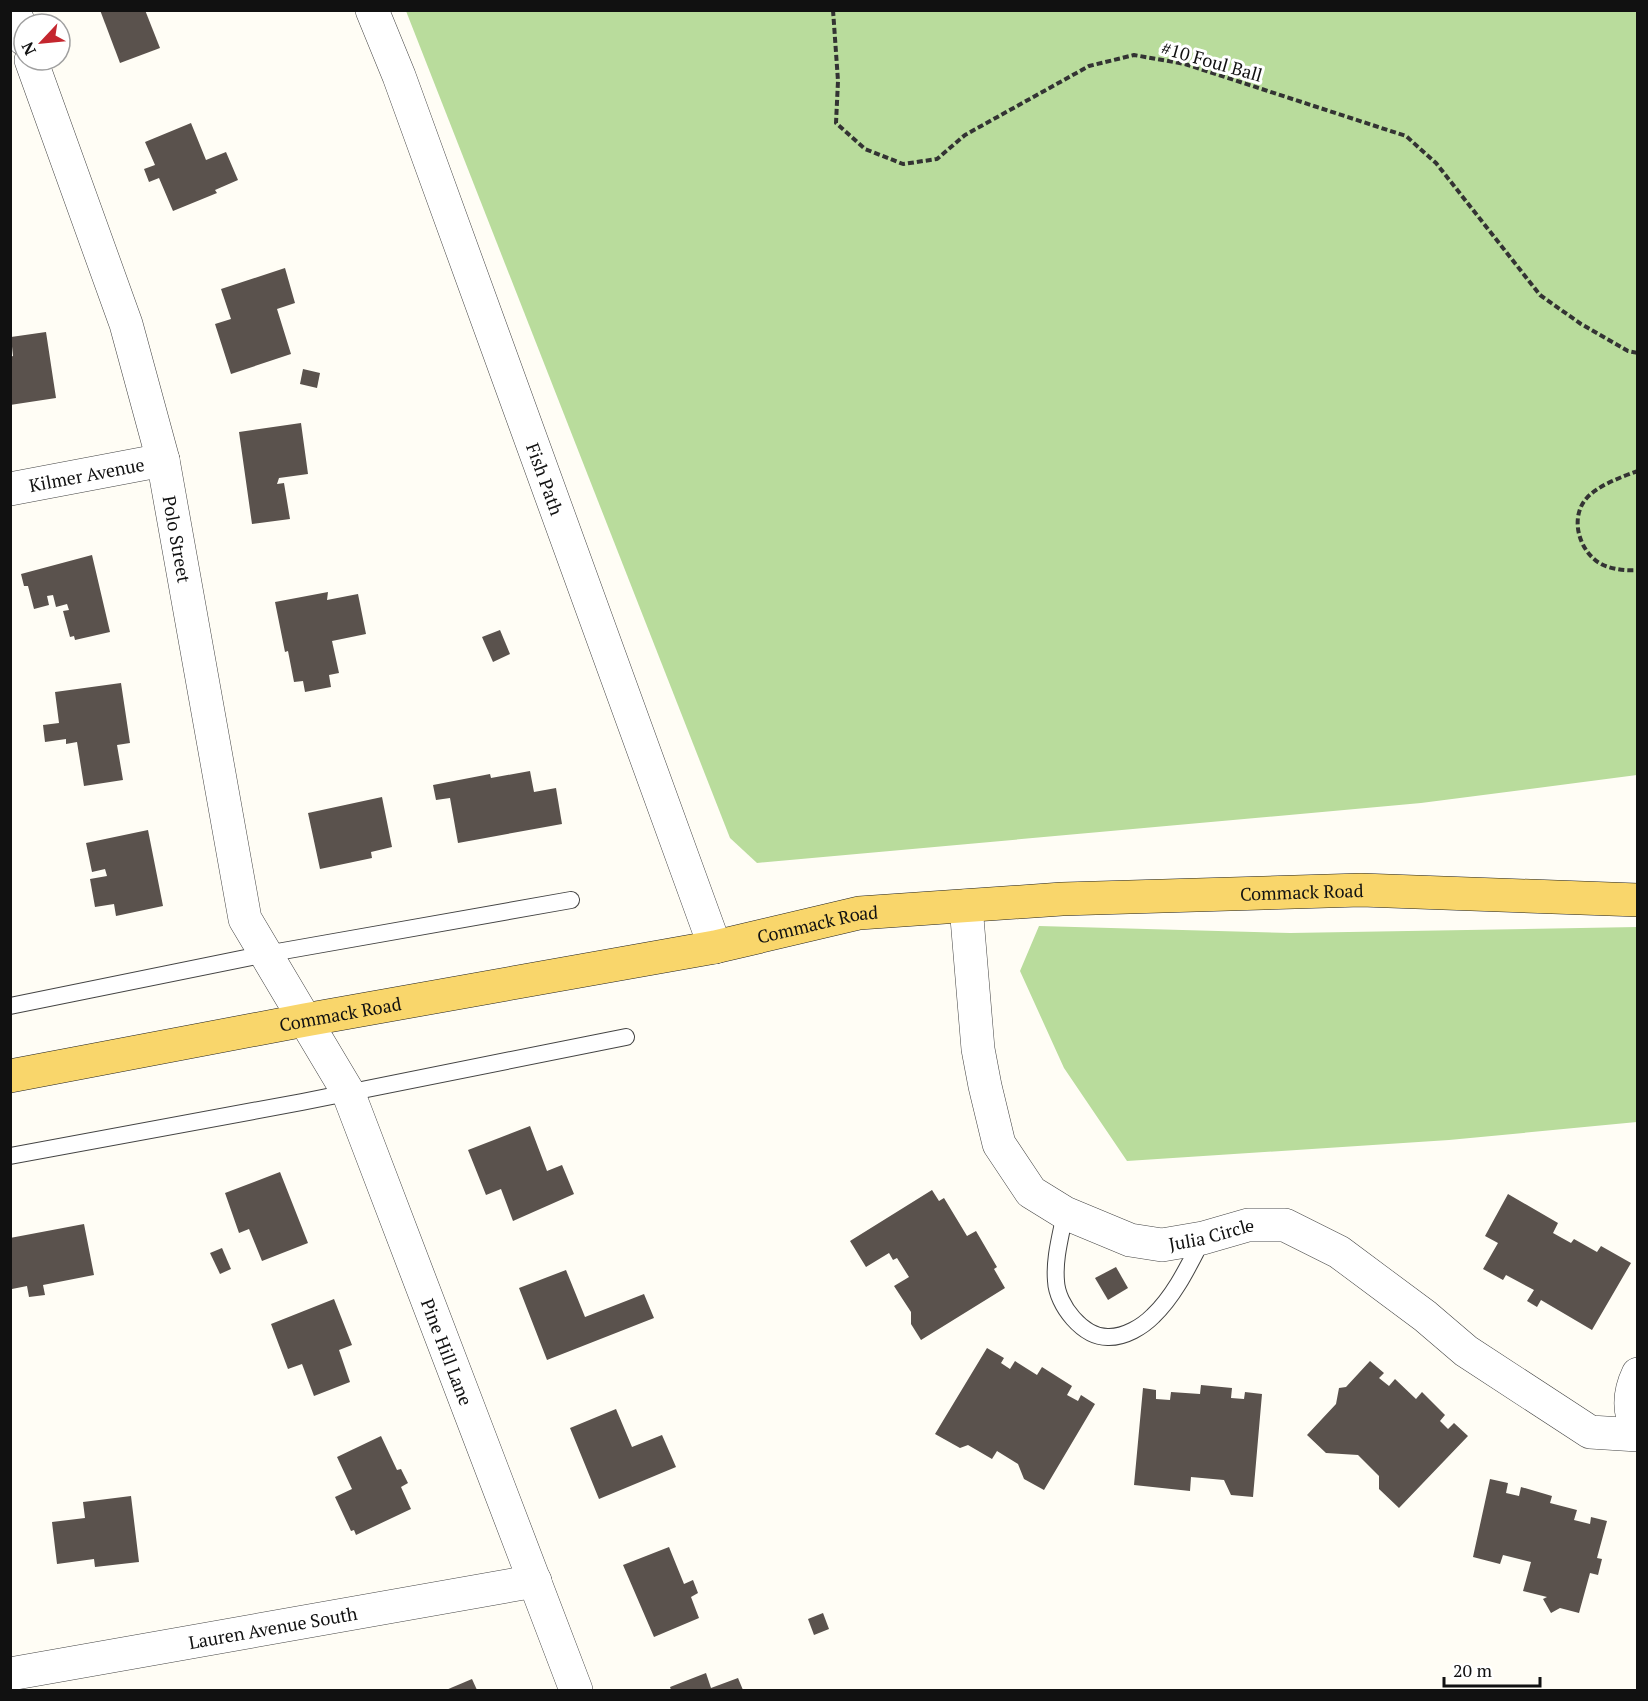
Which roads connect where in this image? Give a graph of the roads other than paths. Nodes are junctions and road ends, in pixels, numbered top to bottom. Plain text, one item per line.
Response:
1 (372, 10) edge
2 (35, 72) edge
3 (163, 460) junction
4 (10, 489) edge
5 (571, 900) dead end
6 (1638, 900) edge
7 (966, 906) junction
8 (715, 946) junction
9 (266, 954) junction
10 (10, 1006) edge
11 (305, 1020) junction
12 (626, 1037) dead end
13 (10, 1076) edge
14 (348, 1092) junction
15 (10, 1156) edge
16 (1065, 1213) junction
17 (1203, 1238) junction
18 (1638, 1374) edge
19 (1638, 1434) edge
20 (534, 1581) junction
21 (10, 1674) edge
22 (576, 1690) edge

1 - 8 street, Fish Path
2 - 3 street, Polo Street
3 - 4 street, Kilmer Avenue
3 - 9 street, Polo Street
5 - 9 lane
6 - 7 main road, Commack Road
7 - 8 main road, Commack Road
7 - 16 street, Julia Circle
8 - 11 main road, Commack Road
9 - 10 lane
9 - 11 street, Polo Street
11 - 13 main road, Commack Road
11 - 14 street, Pine Hill Lane
12 - 14 lane
14 - 15 lane
14 - 20 street, Pine Hill Lane
16 - 17 street, Julia Circle
16 - 17 lane
17 - 19 street, Julia Circle
18 - 19 street, Julia Circle
20 - 21 street, Lauren Avenue South
20 - 22 street, Pine Hill Lane

